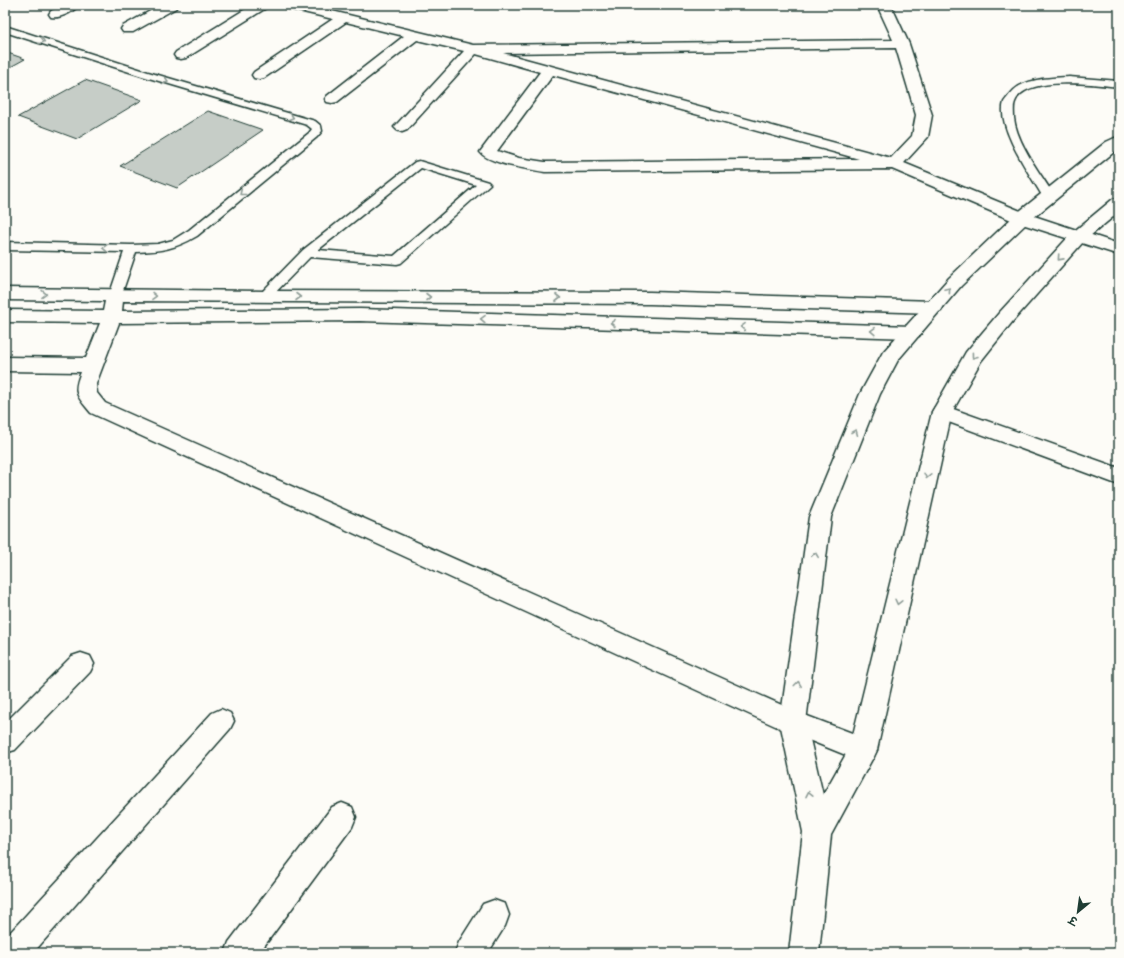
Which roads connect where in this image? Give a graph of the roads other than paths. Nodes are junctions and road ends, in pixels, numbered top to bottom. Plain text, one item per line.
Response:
1 (72, 5) edge
2 (171, 5) edge
3 (261, 5) edge
4 (291, 5) edge
5 (884, 5) edge
6 (56, 14) dead end
7 (344, 18) junction
8 (5, 29) edge
9 (128, 29) dead end
10 (414, 35) junction
11 (902, 44) junction
12 (473, 49) junction
13 (181, 55) dead end
14 (549, 70) junction
15 (258, 76) dead end
16 (1119, 84) edge
17 (332, 99) dead end
18 (402, 126) dead end
19 (1119, 142) edge
20 (894, 164) junction
21 (1049, 197) junction
22 (1119, 203) edge
23 (1022, 218) junction
24 (1078, 238) junction
25 (5, 246) edge
26 (131, 249) junction
27 (1119, 250) edge
28 (307, 253) junction
29 (5, 294) edge
30 (115, 296) junction
31 (264, 297) junction
32 (934, 307) junction
33 (5, 316) edge
34 (111, 318) junction
35 (912, 332) junction
36 (5, 364) edge
37 (93, 365) junction
38 (942, 412) junction
39 (1119, 477) edge
40 (81, 664) dead end
41 (221, 721) dead end
42 (793, 722) junction
43 (5, 741) edge
44 (864, 750) junction
45 (342, 817) dead end
46 (817, 832) junction
47 (494, 916) dead end
48 (12, 953) edge
49 (240, 953) edge
50 (470, 953) edge
51 (804, 953) edge

1 - 6 street
2 - 9 street
3 - 13 street
4 - 7 street
5 - 11 street
7 - 10 street
7 - 15 street
8 -> 26 lane
10 - 12 street
10 - 17 street
11 - 12 street
11 - 20 street
12 - 14 street
12 - 18 street
14 - 20 street
14 - 20 street
16 - 21 lane
19 - 21 street
20 - 23 street
21 - 23 street
22 - 24 street
23 - 24 street
32 -> 23 street
24 - 27 street
24 -> 38 street
26 -> 25 lane
26 - 30 lane
28 - 28 lane
28 - 31 lane
29 -> 30 street
30 -> 31 street
30 - 34 street
31 -> 32 street
32 - 35 street
33 - 34 street
35 -> 34 street
34 - 37 street
42 -> 35 street
36 - 37 street
37 - 42 street
38 - 39 street
38 -> 44 street
40 - 43 street
41 - 48 street
42 - 44 street
46 -> 42 street
44 - 46 street
45 - 49 street
46 - 51 street
47 - 50 street

